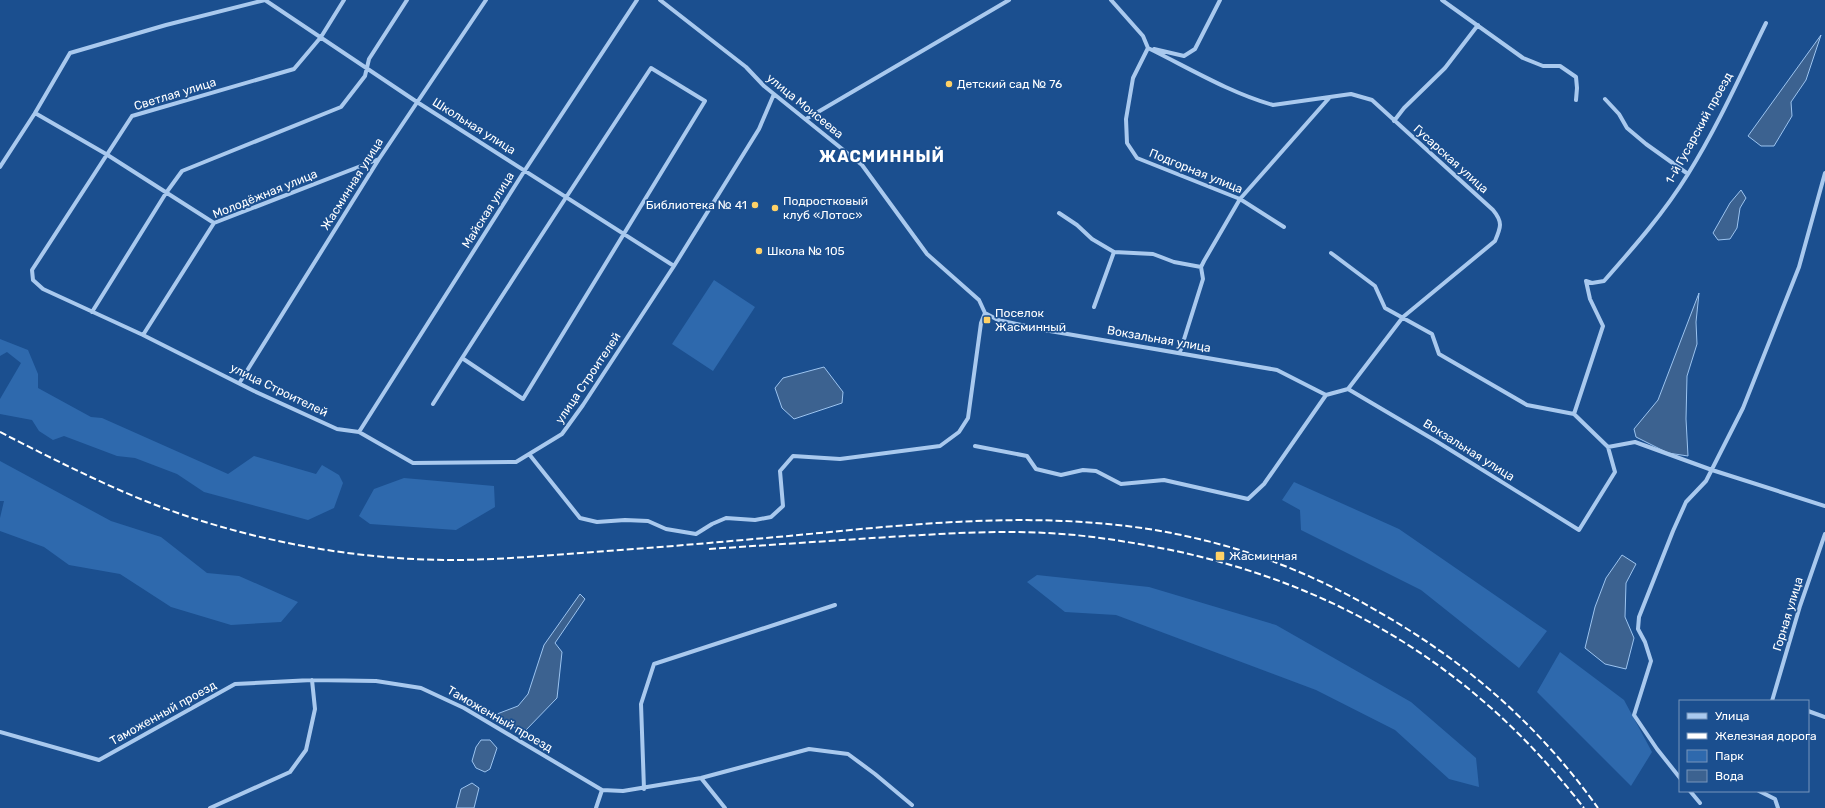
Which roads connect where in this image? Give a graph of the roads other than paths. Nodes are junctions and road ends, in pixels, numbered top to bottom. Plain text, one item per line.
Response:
1 (265, 0) edge
2 (344, 0) edge
3 (407, 0) edge
4 (486, 0) edge
5 (637, 0) edge
6 (660, 0) edge
7 (1010, 0) edge
8 (1111, 0) edge
9 (1220, 0) edge
10 (1442, 0) edge
11 (256, 1) edge
12 (1766, 23) dead end
13 (1478, 25) junction
14 (321, 36) junction
15 (1148, 48) junction
16 (368, 68) junction
17 (774, 94) junction
18 (1330, 97) junction
19 (1605, 98) dead end
20 (1576, 100) dead end
21 (417, 102) junction
22 (35, 113) junction
23 (806, 119) junction
24 (1394, 121) junction
25 (106, 154) junction
26 (379, 159) junction
27 (0, 167) edge
28 (525, 170) junction
29 (1825, 173) edge
30 (1688, 174) junction
31 (166, 192) junction
32 (566, 197) junction
33 (1240, 199) junction
34 (1060, 214) dead end
35 (214, 223) junction
36 (1284, 227) dead end
37 (624, 234) junction
38 (1114, 252) junction
39 (1331, 253) dead end
40 (674, 266) junction
41 (1201, 267) junction
42 (43, 289) joint
43 (1094, 307) dead end
44 (92, 312) junction
45 (985, 313) junction
46 (1404, 317) junction
47 (143, 335) junction
48 (1180, 352) junction
49 (462, 358) junction
50 (240, 382) junction
51 (1348, 389) junction
52 (1326, 395) junction
53 (433, 404) dead end
54 (1574, 414) junction
55 (359, 432) junction
56 (975, 446) dead end
57 (1608, 447) junction
58 (529, 454) junction
59 (1712, 470) junction
60 (1825, 506) edge
61 (1825, 534) edge
62 (835, 605) dead end
63 (312, 680) junction
64 (1773, 700) edge
65 (1809, 711) edge
66 (1825, 717) edge
67 (0, 732) edge
68 (1679, 777) edge
69 (702, 778) junction
70 (644, 789) junction
71 (602, 790) junction
72 (1691, 792) edge
73 (1762, 792) edge
74 (1700, 803) dead end
75 (912, 806) dead end
76 (210, 808) edge
77 (596, 808) edge
78 (725, 808) edge
79 (1778, 808) edge

1 - 11 street
1 - 14 street, Школьная улица
2 - 14 street, Светлая улица
3 - 16 street
4 - 21 street, Жасминная улица
5 - 28 street, Майская улица
6 - 17 street, улица Моисеева
7 - 23 street
8 - 15 street
9 - 15 street
10 - 13 street
11 - 22 street
12 - 30 street, 1-й Гусарский проезд
13 - 20 street
13 - 24 street
14 - 16 street, Школьная улица
14 - 25 street, Светлая улица
15 - 18 street
15 - 33 street, Подгорная улица
16 - 21 street, Школьная улица
16 - 31 street
17 - 23 street, улица Моисеева
17 - 40 street, улица Строителей
18 - 24 street, Гусарская улица
18 - 33 street
19 - 30 street
21 - 26 street, Жасминная улица
21 - 28 street, Школьная улица
22 - 25 street
22 - 27 street
23 - 45 street, улица Моисеева
24 - 46 street, Гусарская улица
25 - 31 street
25 - 42 street, Светлая улица
26 - 35 street, Молодёжная улица
26 - 50 street, Жасминная улица
28 - 32 street, Школьная улица
28 - 55 street, Майская улица
29 - 59 street
30 - 54 street, 1-й Гусарский проезд
31 - 35 street
31 - 44 street
32 - 37 street, Школьная улица
32 - 37 street
32 - 49 street
33 - 36 street, Подгорная улица
33 - 41 street
34 - 38 street
35 - 47 street, Молодёжная улица
37 - 40 street, Школьная улица
37 - 49 street
38 - 41 street
38 - 43 street
39 - 46 street
40 - 58 street, улица Строителей
41 - 48 street
42 - 44 street, улица Строителей
44 - 47 street, улица Строителей
45 - 48 street, Вокзальная улица
45 - 58 street
46 - 51 street
46 - 54 street
47 - 50 street, улица Строителей
48 - 52 street, Вокзальная улица
49 - 53 street
50 - 55 street, улица Строителей
51 - 52 street
51 - 57 street, Вокзальная улица
52 - 56 street
54 - 57 street
55 - 58 street, улица Строителей
57 - 59 street
59 - 60 street
59 - 68 street
61 - 64 street, Горная улица
62 - 70 street
63 - 67 street, Таможенный проезд
63 - 71 street, Таможенный проезд
63 - 76 street
65 - 66 street
69 - 70 street, Таможенный проезд
69 - 75 street, Таможенный проезд
69 - 78 street
70 - 71 street, Таможенный проезд
71 - 77 street
72 - 74 street
73 - 79 street

